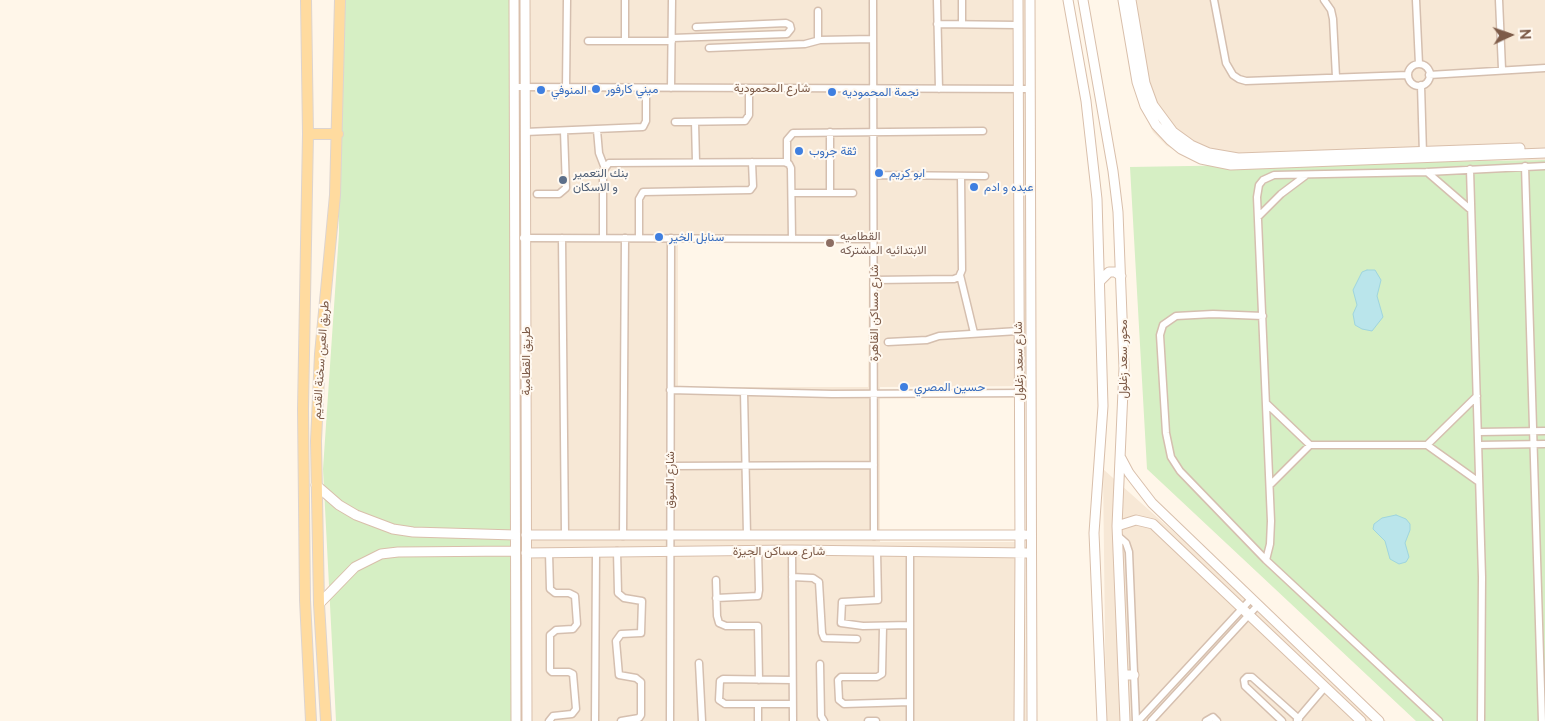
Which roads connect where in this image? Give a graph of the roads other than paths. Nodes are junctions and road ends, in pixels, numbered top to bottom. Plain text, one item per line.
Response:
1 (306, 0) edge
2 (340, 0) edge
3 (514, 0) edge
4 (525, 0) edge
5 (567, 0) edge
6 (625, 0) edge
7 (672, 0) edge
8 (873, 0) edge
9 (937, 0) edge
10 (962, 0) edge
11 (1018, 0) edge
12 (1030, 0) edge
13 (1068, 0) edge
14 (1083, 0) edge
15 (1124, 0) edge
16 (1131, 0) edge
17 (1214, 0) edge
18 (1218, 0) edge
19 (1324, 0) edge
20 (1416, 0) edge
21 (1499, 0) edge
22 (818, 11) dead end
23 (938, 24) junction
24 (962, 24) junction
25 (1017, 25) junction
26 (742, 26) junction
27 (696, 27) dead end
28 (742, 36) junction
29 (873, 39) junction
30 (672, 40) junction
31 (818, 40) junction
32 (588, 41) dead end
33 (625, 41) junction
34 (710, 48) dead end
35 (1419, 64) junction
36 (1545, 68) edge
37 (1502, 70) junction
38 (1408, 75) junction
39 (1430, 75) junction
40 (1336, 76) junction
41 (1421, 85) junction
42 (525, 87) junction
43 (514, 88) junction
44 (566, 88) junction
45 (646, 88) junction
46 (671, 88) junction
47 (749, 88) junction
48 (874, 89) junction
49 (939, 89) junction
50 (1017, 89) junction
51 (1029, 89) junction
52 (675, 122) dead end
53 (695, 122) junction
54 (597, 130) junction
55 (564, 131) junction
56 (874, 131) junction
57 (983, 131) dead end
58 (525, 132) junction
59 (830, 132) junction
60 (308, 134) junction
61 (338, 134) junction
62 (1545, 148) edge
63 (1545, 154) edge
64 (1424, 155) junction
65 (696, 162) junction
66 (752, 162) junction
67 (788, 163) junction
68 (604, 166) junction
69 (1524, 166) junction
70 (1545, 166) edge
71 (1470, 168) junction
72 (1427, 172) junction
73 (874, 175) junction
74 (961, 176) junction
75 (985, 176) dead end
76 (1306, 176) junction
77 (792, 193) junction
78 (830, 193) junction
79 (853, 193) dead end
80 (537, 194) dead end
81 (1471, 210) junction
82 (1258, 217) junction
83 (514, 238) junction
84 (526, 238) junction
85 (562, 238) junction
86 (603, 238) junction
87 (625, 238) junction
88 (639, 238) junction
89 (670, 238) junction
90 (792, 239) junction
91 (874, 239) junction
92 (960, 275) junction
93 (1121, 276) junction
94 (874, 280) junction
95 (1100, 281) junction
96 (1263, 316) junction
97 (1018, 331) junction
98 (974, 333) junction
99 (888, 342) dead end
100 (670, 390) junction
101 (744, 392) junction
102 (874, 393) junction
103 (1031, 393) junction
104 (1019, 394) junction
105 (1478, 396) junction
106 (1266, 404) junction
107 (1532, 431) junction
108 (1545, 431) edge
109 (1479, 432) junction
110 (1533, 444) junction
111 (1545, 444) edge
112 (1310, 445) junction
113 (1427, 445) junction
114 (1479, 446) junction
115 (1121, 456) junction
116 (874, 464) junction
117 (746, 465) junction
118 (670, 466) junction
119 (1479, 482) junction
120 (316, 485) junction
121 (1270, 485) junction
122 (1161, 511) junction
123 (1153, 524) junction
124 (1117, 530) junction
125 (565, 534) junction
126 (515, 535) junction
127 (526, 535) junction
128 (670, 535) junction
129 (747, 535) junction
130 (1020, 535) junction
131 (623, 536) junction
132 (874, 536) junction
133 (1032, 536) junction
134 (758, 550) junction
135 (792, 550) junction
136 (617, 551) junction
137 (877, 551) junction
138 (910, 551) junction
139 (516, 552) junction
140 (596, 552) junction
141 (670, 552) junction
142 (526, 553) junction
143 (548, 553) junction
144 (1020, 553) junction
145 (1032, 553) junction
146 (1266, 560) junction
147 (792, 577) junction
148 (716, 580) dead end
149 (716, 598) junction
150 (1254, 602) junction
151 (319, 604) junction
152 (1245, 611) junction
153 (910, 625) junction
154 (883, 626) junction
155 (857, 639) dead end
156 (699, 663) dead end
157 (820, 664) dead end
158 (1542, 673) edge
159 (1123, 675) junction
160 (1134, 675) junction
161 (758, 680) junction
162 (792, 680) junction
163 (1325, 687) junction
164 (1543, 688) edge
165 (1272, 694) junction
166 (910, 702) junction
167 (792, 704) junction
168 (1264, 704) junction
169 (758, 706) junction
170 (1367, 710) junction
171 (1298, 720) edge
172 (1359, 720) edge
173 (311, 721) edge
174 (326, 721) edge
175 (516, 721) edge
176 (527, 721) edge
177 (549, 721) edge
178 (595, 721) edge
179 (621, 721) edge
180 (670, 721) edge
181 (702, 721) edge
182 (758, 721) edge
183 (793, 721) edge
184 (824, 721) edge
185 (868, 721) edge
186 (876, 721) edge
187 (910, 721) edge
188 (1019, 721) edge
189 (1032, 721) edge
190 (1102, 721) edge
191 (1125, 721) edge
192 (1137, 721) edge
193 (1150, 721) edge
194 (1206, 721) edge
195 (1217, 721) edge
196 (1282, 721) edge
197 (1380, 721) edge
198 (1439, 721) edge
199 (1481, 721) edge
200 (1542, 721) edge

1 - 60 main road, طريق العين سخنة القديم
2 - 61 main road, طريق العين سخنة القديم
3 - 43 street, طريق القطامية
4 - 42 street, طريق القطامية
5 - 44 street
6 - 33 street
7 - 30 street
8 - 29 street, شارع مساكن القاهرة
9 - 23 street
10 - 24 street
11 - 25 street, شارع سعد زغلول
12 - 51 street, شارع سعد زغلول
13 - 95 street, محور سعد زغلول
14 - 93 street, محور سعد زغلول
15 - 64 street
16 - 64 street
17 - 18 street
17 - 40 street
19 - 40 street
20 - 35 street
21 - 37 street
22 - 31 street
23 - 24 street
23 - 49 street
24 - 25 street
25 - 50 street, شارع سعد زغلول
26 - 27 street
26 - 28 street
26 - 28 street
28 - 30 street
29 - 31 street
29 - 48 street, شارع مساكن القاهرة
30 - 33 street
30 - 46 street
31 - 34 street
32 - 33 street
35 - 38 street
35 - 39 street
36 - 37 street
37 - 39 street
38 - 40 street
38 - 41 street
39 - 41 street
41 - 64 street
42 - 43 street, شارع المحمودية
42 - 44 street, شارع المحمودية
42 - 58 street, طريق القطامية
43 - 83 street, طريق القطامية
44 - 45 street, شارع المحمودية
45 - 46 street, شارع المحمودية
45 - 54 street
46 - 47 street, شارع المحمودية
47 - 48 street, شارع المحمودية
47 - 53 street
48 - 49 street, شارع المحمودية
48 - 56 street, شارع مساكن القاهرة
49 - 50 street, شارع المحمودية
50 - 51 street, شارع المحمودية
50 - 97 street, شارع سعد زغلول
51 - 103 street, شارع سعد زغلول
52 - 53 street
53 - 65 street
54 - 55 street
54 - 68 street
55 - 58 street
55 - 80 street
56 - 57 street
56 - 59 street
56 - 73 street, شارع مساكن القاهرة
58 - 84 street, طريق القطامية
59 - 67 street
59 - 78 street
60 - 61 main road
60 - 173 main road, طريق العين سخنة القديم
61 - 120 main road, طريق العين سخنة القديم
62 - 64 street
63 - 64 street
65 - 66 street
65 - 68 street
66 - 67 street
66 - 88 street
67 - 77 street
68 - 86 street
69 - 70 street
69 - 71 street
69 - 107 street
71 - 72 street
71 - 81 street
72 - 76 street
72 - 81 street
73 - 74 street
73 - 91 street, شارع مساكن القاهرة
74 - 75 street
74 - 92 street
76 - 82 street
76 - 82 street
77 - 78 street
77 - 90 street
78 - 79 street
81 - 105 street
82 - 96 street
83 - 84 street
83 - 126 street, طريق القطامية
84 - 85 street
84 - 127 street, طريق القطامية
85 - 86 street
85 - 125 street
86 - 87 street
87 - 88 street
87 - 131 street
88 - 89 street
89 - 90 street
89 - 100 street, شارع السوق
90 - 91 street
91 - 94 street, شارع مساكن القاهرة
92 - 94 street
92 - 98 street
93 - 95 street
93 - 115 street, محور سعد زغلول
94 - 102 street, شارع مساكن القاهرة
95 - 190 street, محور سعد زغلول
96 - 106 street
96 - 146 street
97 - 98 street
97 - 104 street, شارع سعد زغلول
98 - 99 street
100 - 101 street
100 - 118 street, شارع السوق
101 - 102 street
101 - 117 street
102 - 104 street
102 - 116 street, شارع مساكن القاهرة
103 - 104 street
103 - 133 street, شارع سعد زغلول
104 - 130 street, شارع سعد زغلول
105 - 109 street
105 - 113 street
106 - 112 street
106 - 121 street
107 - 108 street
107 - 109 street
107 - 110 street
109 - 114 street
110 - 111 street
110 - 114 street
110 - 158 street
112 - 113 street
112 - 121 street
113 - 119 street
114 - 119 street
115 - 122 street
115 - 124 street, محور سعد زغلول
116 - 117 street
116 - 132 street, شارع مساكن القاهرة
117 - 118 street
117 - 129 street
118 - 128 street, شارع السوق
119 - 199 street
120 - 126 street
120 - 151 main road, طريق العين سخنة القديم
121 - 146 street
122 - 123 street
122 - 150 street
123 - 124 street
123 - 152 street
124 - 159 street, محور سعد زغلول
124 - 160 street
125 - 127 street, شارع مساكن الجيزة
125 - 131 street, شارع مساكن الجيزة
126 - 139 street, طريق القطامية
127 - 142 street, طريق القطامية
128 - 129 street, شارع مساكن الجيزة
128 - 131 street, شارع مساكن الجيزة
128 - 141 street, شارع السوق
129 - 132 street, شارع مساكن الجيزة
130 - 132 street, شارع مساكن الجيزة
130 - 133 street, شارع مساكن الجيزة
130 - 144 street, شارع سعد زغلول
133 - 145 street, شارع سعد زغلول
134 - 135 street, شارع مساكن الجيزة
134 - 141 street, شارع مساكن الجيزة
134 - 149 street
135 - 137 street, شارع مساكن الجيزة
135 - 147 street
136 - 140 street, شارع مساكن الجيزة
136 - 141 street, شارع مساكن الجيزة
136 - 179 street
137 - 138 street, شارع مساكن الجيزة
137 - 154 street
138 - 144 street, شارع مساكن الجيزة
138 - 153 street
139 - 151 street
139 - 175 street, طريق القطامية
140 - 143 street, شارع مساكن الجيزة
140 - 178 street
141 - 180 street, شارع السوق
142 - 143 street, شارع مساكن الجيزة
142 - 176 street, طريق القطامية
143 - 177 street
144 - 145 street, شارع مساكن الجيزة
144 - 188 street, شارع سعد زغلول
145 - 189 street, شارع سعد زغلول
146 - 198 street
147 - 155 street
147 - 162 street
148 - 149 street
149 - 161 street
150 - 152 street
150 - 170 street
151 - 174 main road, طريق العين سخنة القديم
152 - 163 street
152 - 192 street
152 - 193 street
153 - 154 street
153 - 166 street
154 - 166 street
156 - 181 street
157 - 184 street
158 - 164 street
159 - 160 street
159 - 191 street, محور سعد زغلول
160 - 192 street
161 - 162 street
161 - 169 street
162 - 167 street
163 - 171 street
163 - 172 street
164 - 200 street
165 - 168 street
165 - 168 street
165 - 171 street
166 - 187 street
167 - 169 street
167 - 183 street
168 - 196 street
169 - 182 street
170 - 172 street
170 - 197 street
185 - 186 street
194 - 195 street

